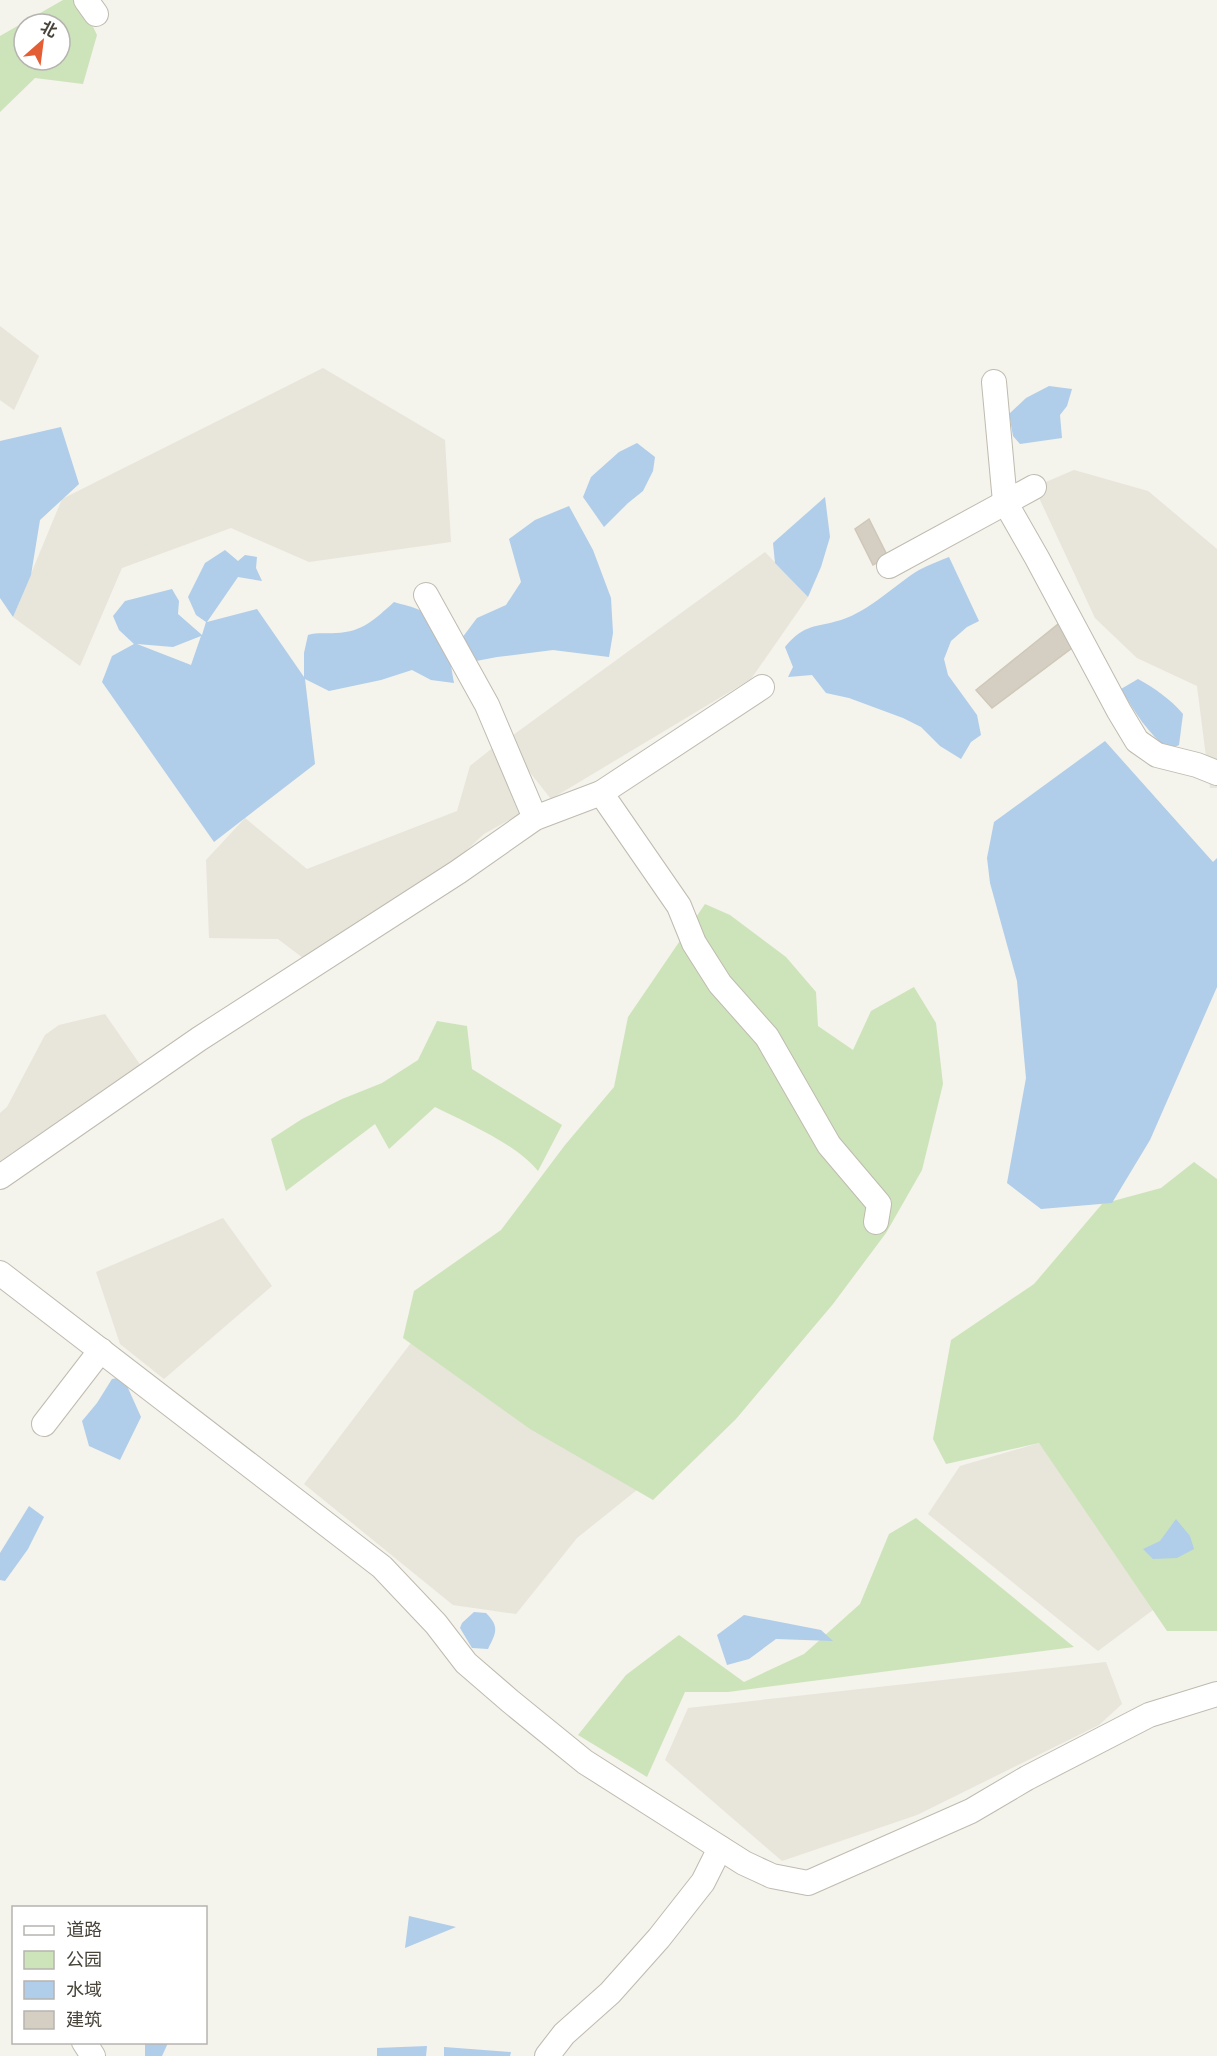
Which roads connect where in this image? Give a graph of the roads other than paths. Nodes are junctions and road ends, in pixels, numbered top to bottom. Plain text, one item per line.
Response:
1 (994, 382) dead end
2 (1034, 487) dead end
3 (1005, 502) junction
4 (889, 566) dead end
5 (426, 595) dead end
6 (762, 687) dead end
7 (1217, 773) edge
8 (601, 793) junction
9 (535, 818) junction
10 (0, 1177) edge
11 (876, 1222) dead end
12 (0, 1273) edge
13 (101, 1350) junction
14 (44, 1424) dead end
15 (1217, 1694) edge
16 (720, 1848) junction
17 (547, 2056) edge

1 - 3 street
2 - 3 street
3 - 4 street
3 - 7 street
5 - 9 street
6 - 8 street
8 - 9 street
8 - 11 street
9 - 10 street
12 - 13 street
13 - 14 street
13 - 16 street
15 - 16 street
16 - 17 street

